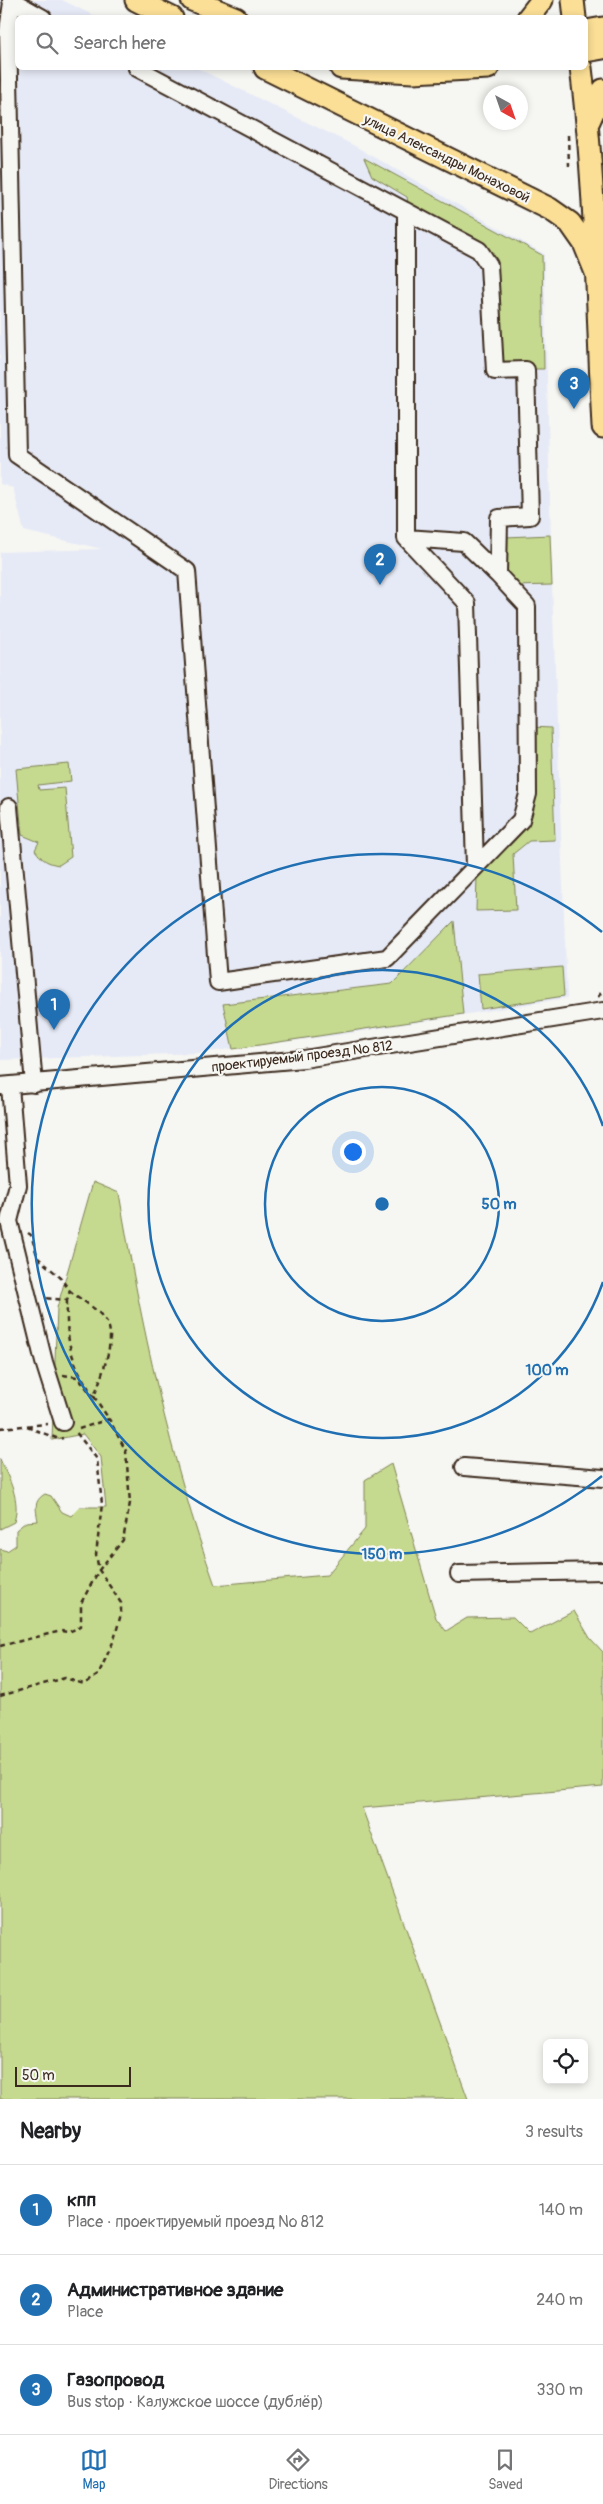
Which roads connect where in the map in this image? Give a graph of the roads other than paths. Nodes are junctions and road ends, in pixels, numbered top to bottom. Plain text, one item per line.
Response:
1 (136, 0) edge
2 (192, 0) edge
3 (542, 0) edge
4 (573, 0) edge
5 (11, 1) edge
6 (37, 15) edge
7 (166, 15) edge
8 (229, 15) edge
9 (530, 15) edge
10 (575, 15) edge
11 (603, 28) edge
12 (588, 31) edge
13 (603, 48) edge
14 (588, 51) edge
15 (141, 70) edge
16 (269, 70) edge
17 (377, 70) edge
18 (450, 70) edge
19 (581, 70) edge
20 (603, 90) edge
21 (588, 123) junction
22 (406, 211) junction
23 (599, 280) junction
24 (603, 427) edge
25 (406, 538) junction
26 (498, 575) junction
27 (9, 808) dead end
28 (475, 866) junction
29 (603, 1011) edge
30 (34, 1084) junction
31 (5, 1086) edge
32 (69, 1427) road end
33 (464, 1467) dead end
34 (603, 1478) edge
35 (603, 1571) edge
36 (459, 1574) dead end

1 - 7 main road
2 - 8 main road
3 - 9 main road
4 - 10 main road
5 - 6 street
5 - 28 street
11 - 12 main road
13 - 14 main road
15 - 22 street
16 - 23 main road, улица Александры Монаховой
17 - 18 main road
19 - 21 main road
20 - 21 main road
21 - 23 main road
22 - 25 street
22 - 26 street
23 - 24 main road
25 - 26 street
25 - 28 street
26 - 28 street
27 - 30 street
29 - 30 street, проектируемый проезд № 812
30 - 31 street, проектируемый проезд № 812
31 - 32 street
33 - 34 street
35 - 36 street

